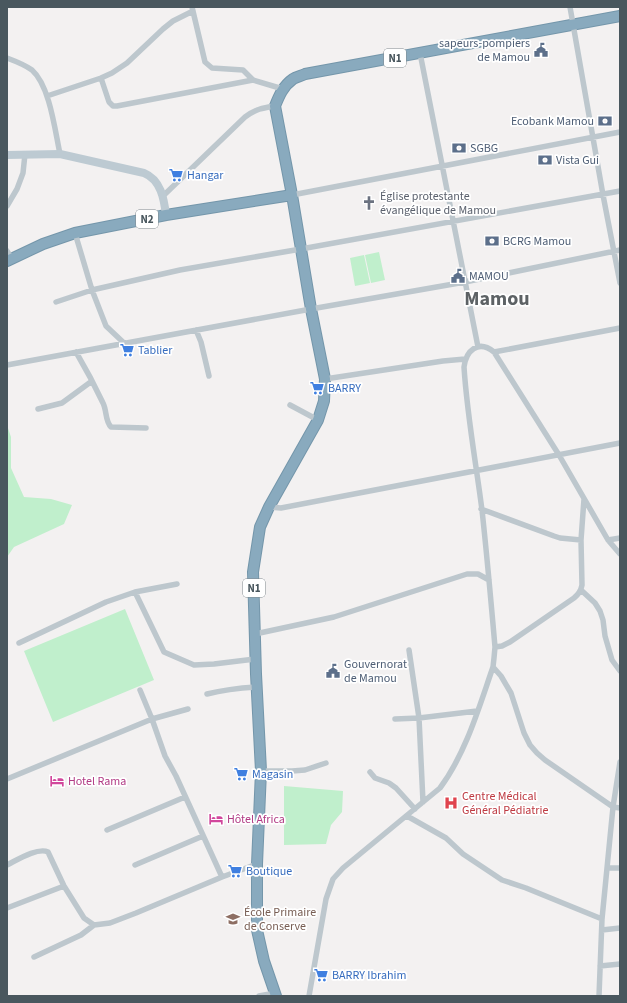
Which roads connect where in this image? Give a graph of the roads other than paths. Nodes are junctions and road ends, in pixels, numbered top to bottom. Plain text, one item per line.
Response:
1 (570, 7) edge
2 (193, 9) edge
3 (620, 16) edge
4 (573, 25) junction
5 (420, 53) junction
6 (7, 58) edge
7 (101, 78) junction
8 (253, 80) junction
9 (283, 89) junction
10 (48, 96) junction
11 (275, 106) junction
12 (620, 132) edge
13 (592, 137) junction
14 (25, 154) junction
15 (60, 154) junction
16 (7, 155) edge
17 (442, 166) junction
18 (620, 191) edge
19 (292, 195) junction
20 (603, 195) junction
21 (163, 196) junction
22 (7, 206) edge
23 (166, 215) junction
24 (453, 221) junction
25 (75, 233) junction
26 (301, 250) junction
27 (617, 251) edge
28 (9, 257) edge
29 (465, 282) junction
30 (620, 283) edge
31 (92, 290) junction
32 (56, 302) dead end
33 (311, 309) junction
34 (620, 328) edge
35 (196, 330) junction
36 (124, 344) junction
37 (478, 347) junction
38 (76, 352) junction
39 (494, 352) junction
40 (465, 359) junction
41 (7, 365) edge
42 (210, 376) dead end
43 (325, 379) junction
44 (92, 381) junction
45 (290, 405) dead end
46 (38, 409) dead end
47 (318, 420) junction
48 (146, 428) dead end
49 (620, 443) edge
50 (559, 455) junction
51 (476, 471) junction
52 (584, 498) junction
53 (269, 507) junction
54 (482, 509) junction
55 (620, 538) edge
56 (581, 540) junction
57 (608, 540) junction
58 (620, 554) edge
59 (489, 580) junction
60 (177, 584) dead end
61 (581, 590) junction
62 (135, 592) junction
63 (255, 634) junction
64 (19, 643) dead end
65 (495, 647) junction
66 (409, 650) dead end
67 (255, 659) junction
68 (493, 667) junction
69 (620, 671) edge
70 (256, 687) junction
71 (140, 690) dead end
72 (207, 694) dead end
73 (188, 709) dead end
74 (477, 711) junction
75 (418, 718) junction
76 (152, 719) junction
77 (395, 719) dead end
78 (620, 762) edge
79 (326, 763) dead end
80 (261, 771) junction
81 (370, 772) dead end
82 (7, 779) edge
83 (185, 797) junction
84 (423, 802) junction
85 (612, 807) junction
86 (620, 808) edge
87 (415, 809) junction
88 (407, 816) junction
89 (107, 830) dead end
90 (203, 836) junction
91 (257, 864) junction
92 (7, 865) edge
93 (135, 865) dead end
94 (607, 868) junction
95 (620, 868) edge
96 (222, 877) junction
97 (64, 886) junction
98 (7, 908) edge
99 (602, 919) junction
100 (94, 925) junction
101 (620, 928) edge
102 (602, 930) junction
103 (34, 957) dead end
104 (620, 964) edge
105 (600, 966) junction
106 (276, 995) edge
107 (259, 996) edge
108 (309, 996) edge
109 (599, 996) edge

1 - 4 street
2 - 7 street
2 - 8 street
3 - 4 highway, N1
4 - 5 highway, N1
4 - 13 street
5 - 9 highway, N1
5 - 17 street
6 - 10 street
7 - 8 street
7 - 10 street
8 - 9 street
9 - 11 highway, N1
10 - 15 street
11 - 19 highway, N1
11 - 21 street
12 - 13 street
13 - 17 street
13 - 20 street
14 - 15 street
14 - 16 street
14 - 22 street
15 - 21 street
17 - 19 street
17 - 24 street
18 - 20 street
19 - 23 highway, N2
19 - 26 highway, N1
20 - 24 street
20 - 27 street
21 - 23 street
23 - 25 highway, N2
24 - 26 street
24 - 29 street
25 - 28 highway, N2
25 - 31 street
26 - 31 street
26 - 33 highway, N1
27 - 29 street
27 - 30 street
29 - 33 street
29 - 37 street
31 - 32 street
31 - 36 street
33 - 35 street
33 - 43 highway, N1
34 - 39 street
35 - 36 street
35 - 42 street
36 - 38 street
37 - 39 street
37 - 40 street
38 - 41 street
38 - 44 street
39 - 50 street
40 - 43 street
40 - 51 street
43 - 47 highway, N1
44 - 46 street
44 - 48 street
45 - 47 street
47 - 53 highway, N1
49 - 50 street
50 - 51 street
50 - 52 street
51 - 53 street
51 - 54 street
52 - 56 street
52 - 57 street
53 - 63 highway, N1
54 - 56 street
54 - 59 street
55 - 57 street
56 - 61 street
57 - 58 street
59 - 63 street
59 - 65 street
60 - 62 street
61 - 65 street
61 - 69 street
62 - 64 street
62 - 67 street
63 - 67 highway, N1
65 - 68 street
66 - 75 street
67 - 70 highway, N1
68 - 74 street
68 - 85 street
70 - 72 street
70 - 80 highway, N1
71 - 76 street
73 - 76 street
74 - 75 street
74 - 84 street
75 - 77 street
75 - 84 street
76 - 82 street
76 - 83 street
78 - 85 street
79 - 80 street
80 - 91 highway, N1
81 - 87 street
83 - 89 street
83 - 90 street
84 - 87 street
85 - 86 street
85 - 94 street
87 - 88 street
88 - 99 street
88 - 108 street
90 - 93 street
90 - 96 street
91 - 96 street
91 - 106 highway, N1
92 - 97 street
94 - 95 street
94 - 99 street
96 - 100 street
97 - 98 street
97 - 100 street
99 - 102 street
100 - 103 street
101 - 102 street
102 - 105 street
104 - 105 street
105 - 109 street
106 - 107 street

